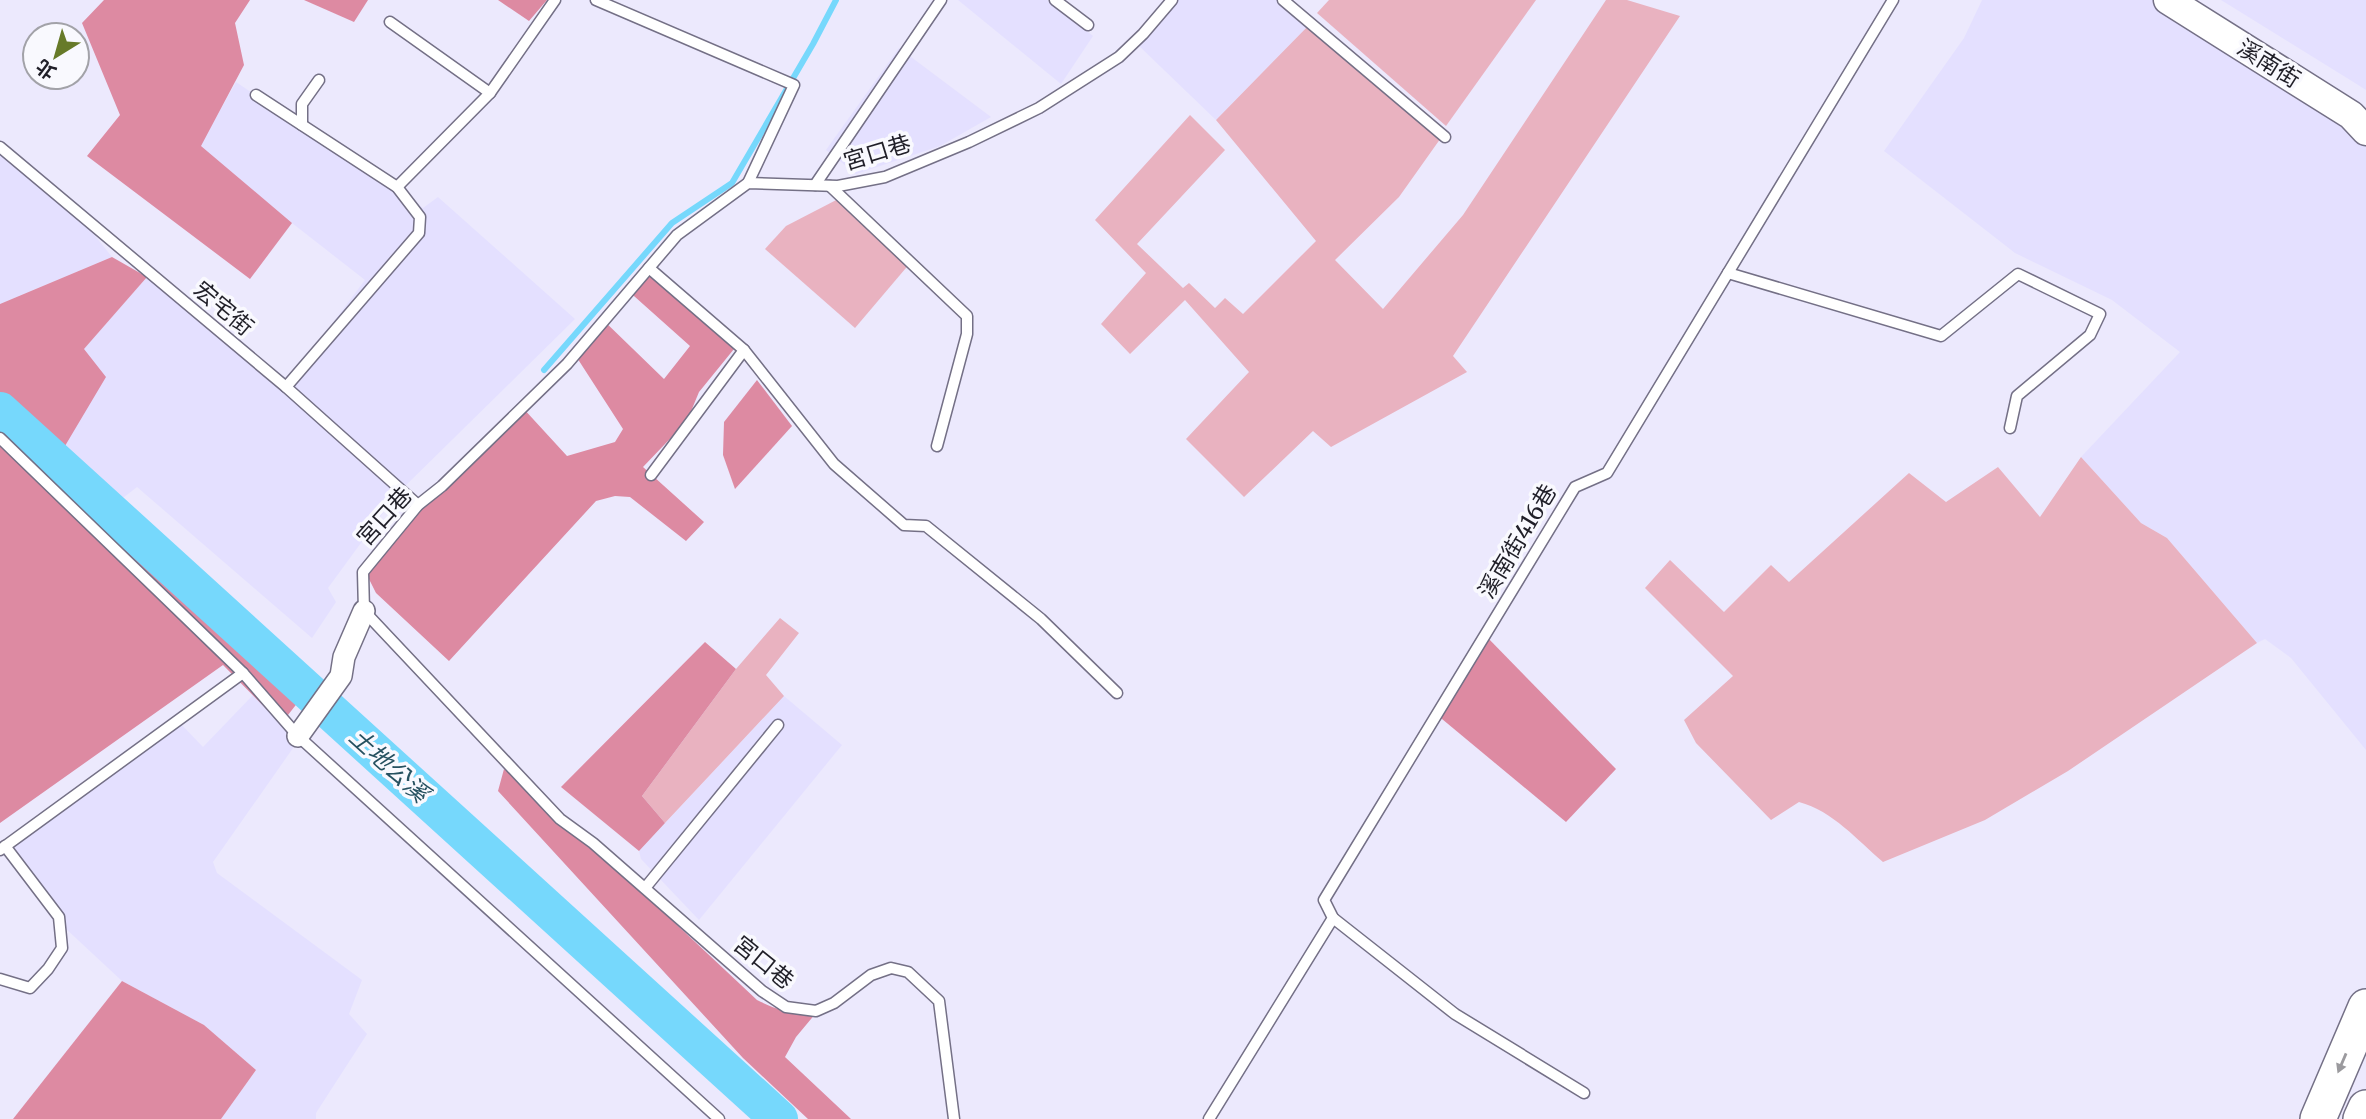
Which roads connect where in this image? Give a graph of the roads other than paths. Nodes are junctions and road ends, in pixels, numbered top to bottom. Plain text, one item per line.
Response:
1 (555, 0) edge
2 (596, 0) edge
3 (941, 0) edge
4 (1055, 0) edge
5 (1172, 0) edge
6 (1283, 0) edge
7 (1893, 0) edge
8 (2168, 0) edge
9 (390, 22) dead end
10 (1088, 25) dead end
11 (319, 80) dead end
12 (490, 93) junction
13 (256, 95) dead end
14 (302, 125) junction
15 (2366, 131) edge
16 (1445, 137) dead end
17 (0, 147) edge
18 (748, 183) junction
19 (815, 185) junction
20 (830, 186) junction
21 (397, 187) junction
22 (649, 268) junction
23 (1728, 273) junction
24 (744, 350) junction
25 (286, 387) junction
26 (2010, 428) dead end
27 (0, 438) edge
28 (937, 446) dead end
29 (650, 475) dead end
30 (418, 505) junction
31 (364, 611) junction
32 (243, 673) junction
33 (1117, 692) dead end
34 (778, 725) dead end
35 (298, 736) junction
36 (3, 848) edge
37 (645, 888) junction
38 (1333, 918) junction
39 (0, 979) edge
40 (2366, 1007) edge
41 (1584, 1093) dead end
42 (2366, 1108) edge
43 (719, 1119) edge
44 (954, 1119) edge
45 (1209, 1119) edge
46 (2318, 1119) edge
47 (2361, 1119) edge

1 - 12 lane
2 - 18 lane
3 - 19 lane
4 - 10 lane
5 - 20 lane, 宮口巷
6 - 16 lane
7 - 23 lane, 溪南街416巷
8 - 15 street, 溪南街
9 - 12 lane
11 - 14 lane
12 - 21 lane
13 - 14 lane
14 - 21 lane
17 - 25 lane, 宏宅街
18 - 19 lane, 宮口巷
18 - 22 lane, 宮口巷
19 - 20 lane, 宮口巷
20 - 28 lane
21 - 25 lane
22 - 24 lane
22 - 30 lane, 宮口巷
23 - 26 lane
23 - 38 lane, 溪南街416巷
24 - 29 lane
24 - 33 lane
25 - 30 lane, 宏宅街
27 - 32 lane
30 - 31 lane, 宮口巷
31 - 35 street
31 - 37 lane, 宮口巷
32 - 35 lane
32 - 36 lane
34 - 37 lane
35 - 43 lane
36 - 39 lane
37 - 44 lane, 宮口巷
38 - 41 lane
38 - 45 lane
40 -> 46 main road
42 - 47 main road

